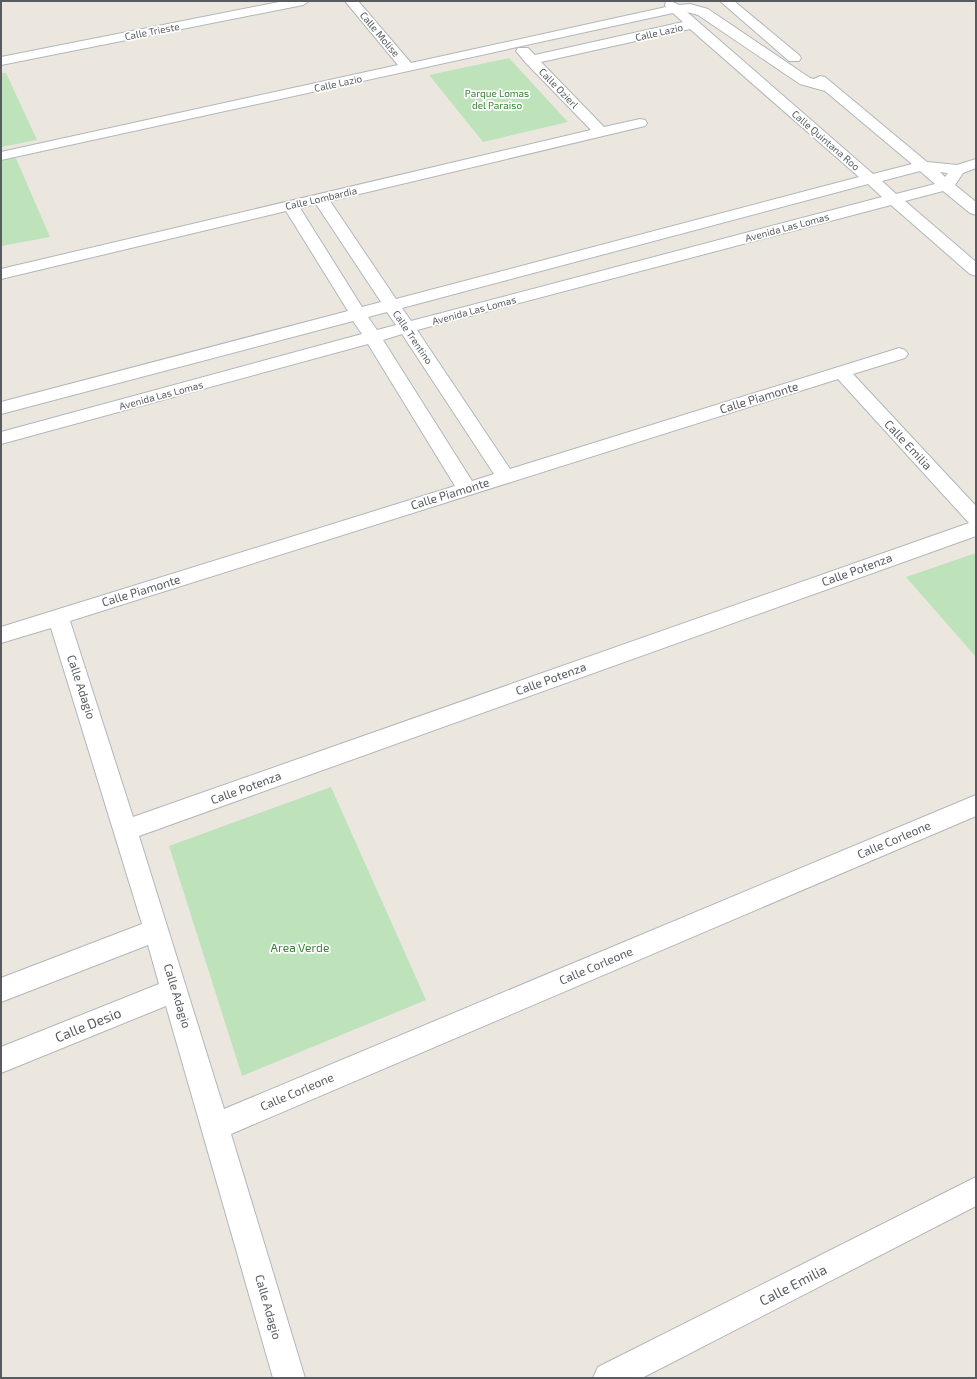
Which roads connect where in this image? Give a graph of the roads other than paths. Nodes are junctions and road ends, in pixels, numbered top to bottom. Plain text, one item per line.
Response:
1 (303, 1) edge
2 (352, 1) edge
3 (726, 1) edge
4 (671, 5) edge
5 (693, 24) junction
6 (516, 44) junction
7 (531, 60) junction
8 (1, 61) edge
9 (408, 68) junction
10 (832, 89) junction
11 (640, 123) dead end
12 (601, 132) junction
13 (1, 156) edge
14 (976, 163) edge
15 (924, 166) junction
16 (958, 170) junction
17 (870, 179) junction
18 (947, 185) junction
19 (320, 198) junction
20 (893, 199) junction
21 (290, 205) junction
22 (976, 210) edge
23 (976, 271) edge
24 (1, 274) edge
25 (391, 305) junction
26 (358, 314) junction
27 (406, 328) junction
28 (372, 337) junction
29 (899, 354) dead end
30 (841, 372) junction
31 (1, 408) edge
32 (1, 438) edge
33 (506, 477) junction
34 (467, 489) junction
35 (976, 518) edge
36 (976, 528) edge
37 (58, 617) junction
38 (1, 635) edge
39 (976, 805) edge
40 (127, 830) junction
41 (157, 930) junction
42 (1, 990) edge
43 (175, 990) junction
44 (1, 1060) edge
45 (216, 1126) junction
46 (976, 1192) edge
47 (289, 1378) edge
48 (609, 1378) edge

1 - 8 street, Calle Trieste
2 - 9 street, Calle Molise
3 - 10 street
4 - 5 street, Calle Quintana Roo
4 - 6 street, Calle Lazio
4 - 10 street
5 - 7 street, Calle Lazio
5 - 17 street, Calle Quintana Roo
6 - 7 street, Calle Ozierl
6 - 9 street, Calle Lazio
7 - 12 street, Calle Ozierl
9 - 13 street, Calle Lazio
10 - 15 street
11 - 12 street, Calle Lombardia
12 - 19 street, Calle Lombardia
14 - 16 street
15 - 16 street
15 - 17 street
15 - 18 street
16 - 18 street
17 - 20 street, Calle Quintana Roo
17 - 25 street
18 - 20 street, Avenida Las Lomas
18 - 22 street
19 - 21 street, Calle Lombardia
19 - 25 street, Calle Trentino
20 - 23 street, Calle Quintana Roo
20 - 27 street, Avenida Las Lomas
21 - 24 street, Calle Lombardia
21 - 26 street
25 - 26 street
25 - 27 street, Calle Trentino
26 - 28 street
26 - 31 street
27 - 28 street, Avenida Las Lomas
27 - 33 street, Calle Trentino
28 - 32 street, Avenida Las Lomas
28 - 34 street
29 - 30 street, Calle Piamonte
30 - 33 street, Calle Piamonte
30 - 35 street, Calle Emilia
33 - 34 street, Calle Piamonte
34 - 37 street, Calle Piamonte
36 - 40 street, Calle Potenza
37 - 38 street, Calle Piamonte
37 - 40 street, Calle Adagio
39 - 45 street, Calle Corleone
40 - 41 street, Calle Adagio
41 - 42 street
41 - 43 street, Calle Adagio
43 - 44 street, Calle Desio
43 - 45 street, Calle Adagio
45 - 47 street, Calle Adagio
46 - 48 street, Calle Emilia

